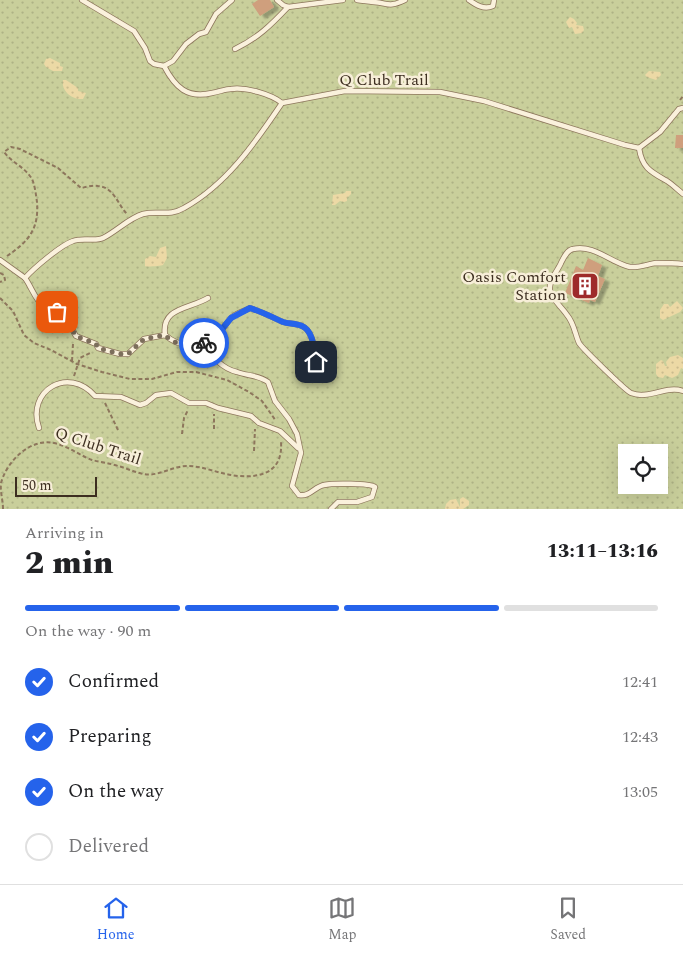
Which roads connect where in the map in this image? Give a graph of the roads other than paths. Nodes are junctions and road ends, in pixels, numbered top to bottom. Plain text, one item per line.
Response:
1 (82, 0) edge
2 (232, 0) edge
3 (277, 0) edge
4 (343, 0) edge
5 (357, 0) edge
6 (405, 0) edge
7 (469, 0) edge
8 (494, 0) edge
9 (288, 7) junction
10 (235, 49) dead end
11 (164, 66) junction
12 (282, 103) junction
13 (683, 108) edge
14 (639, 148) junction
15 (683, 194) edge
16 (0, 260) edge
17 (683, 264) edge
18 (25, 278) junction
19 (208, 298) dead end
20 (165, 335) junction
21 (206, 342) junction
22 (316, 362) dead end
23 (683, 391) edge
24 (39, 428) dead end
25 (299, 448) junction
26 (331, 509) edge

1 - 11 lane
2 - 11 lane
3 - 9 lane
4 - 9 lane
5 - 6 lane
7 - 8 lane
9 - 10 lane
11 - 12 lane
12 - 14 lane, Q Club Trail
12 - 18 lane
13 - 14 lane
14 - 15 lane
16 - 18 lane
17 - 23 lane
18 - 20 lane
19 - 20 lane
20 - 21 lane
21 - 22 lane
21 - 25 lane
24 - 25 lane
25 - 26 lane

